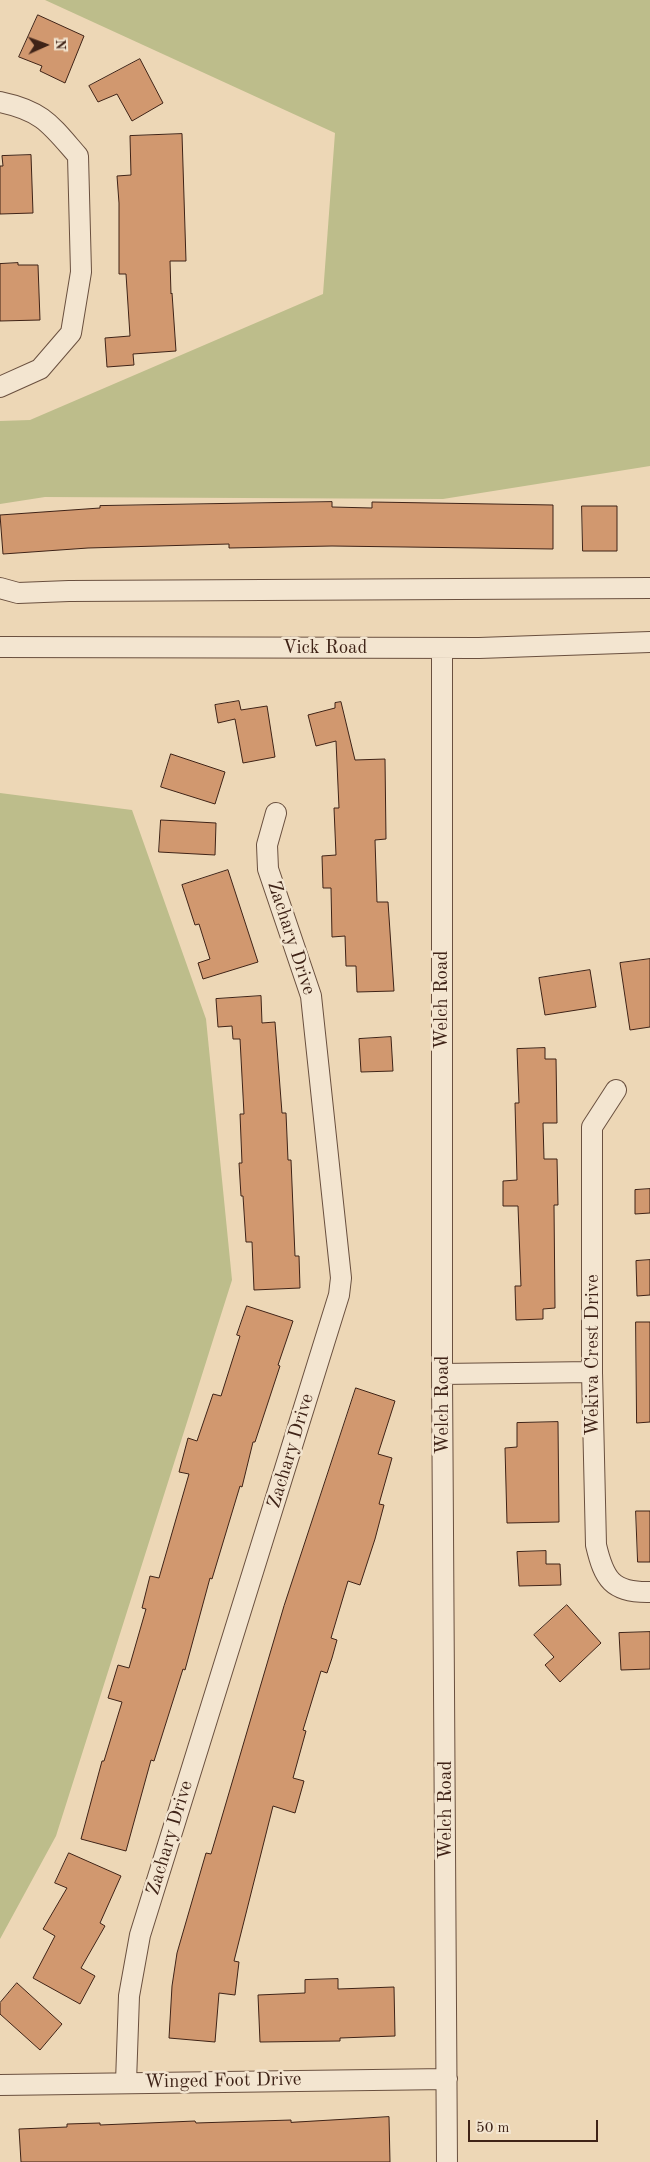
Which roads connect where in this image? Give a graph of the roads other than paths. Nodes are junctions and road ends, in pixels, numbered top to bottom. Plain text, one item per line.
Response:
1 (0, 102) edge
2 (0, 387) edge
3 (0, 588) edge
4 (650, 588) edge
5 (650, 642) edge
6 (0, 647) edge
7 (442, 648) junction
8 (276, 813) dead end
9 (616, 1090) dead end
10 (592, 1372) junction
11 (442, 1374) junction
12 (650, 1592) edge
13 (447, 2079) junction
14 (126, 2082) junction
15 (0, 2085) edge
16 (447, 2162) edge

1 - 2 street
3 - 4 street
5 - 7 street, Vick Road
6 - 7 street, Vick Road
7 - 11 street, Welch Road
8 - 14 street, Zachary Drive
9 - 10 street, Wekiva Crest Drive
10 - 11 street
10 - 12 street, Wekiva Crest Drive
11 - 13 street, Welch Road
13 - 14 street, Winged Foot Drive
13 - 16 street, Welch Road
14 - 15 street, Winged Foot Drive

